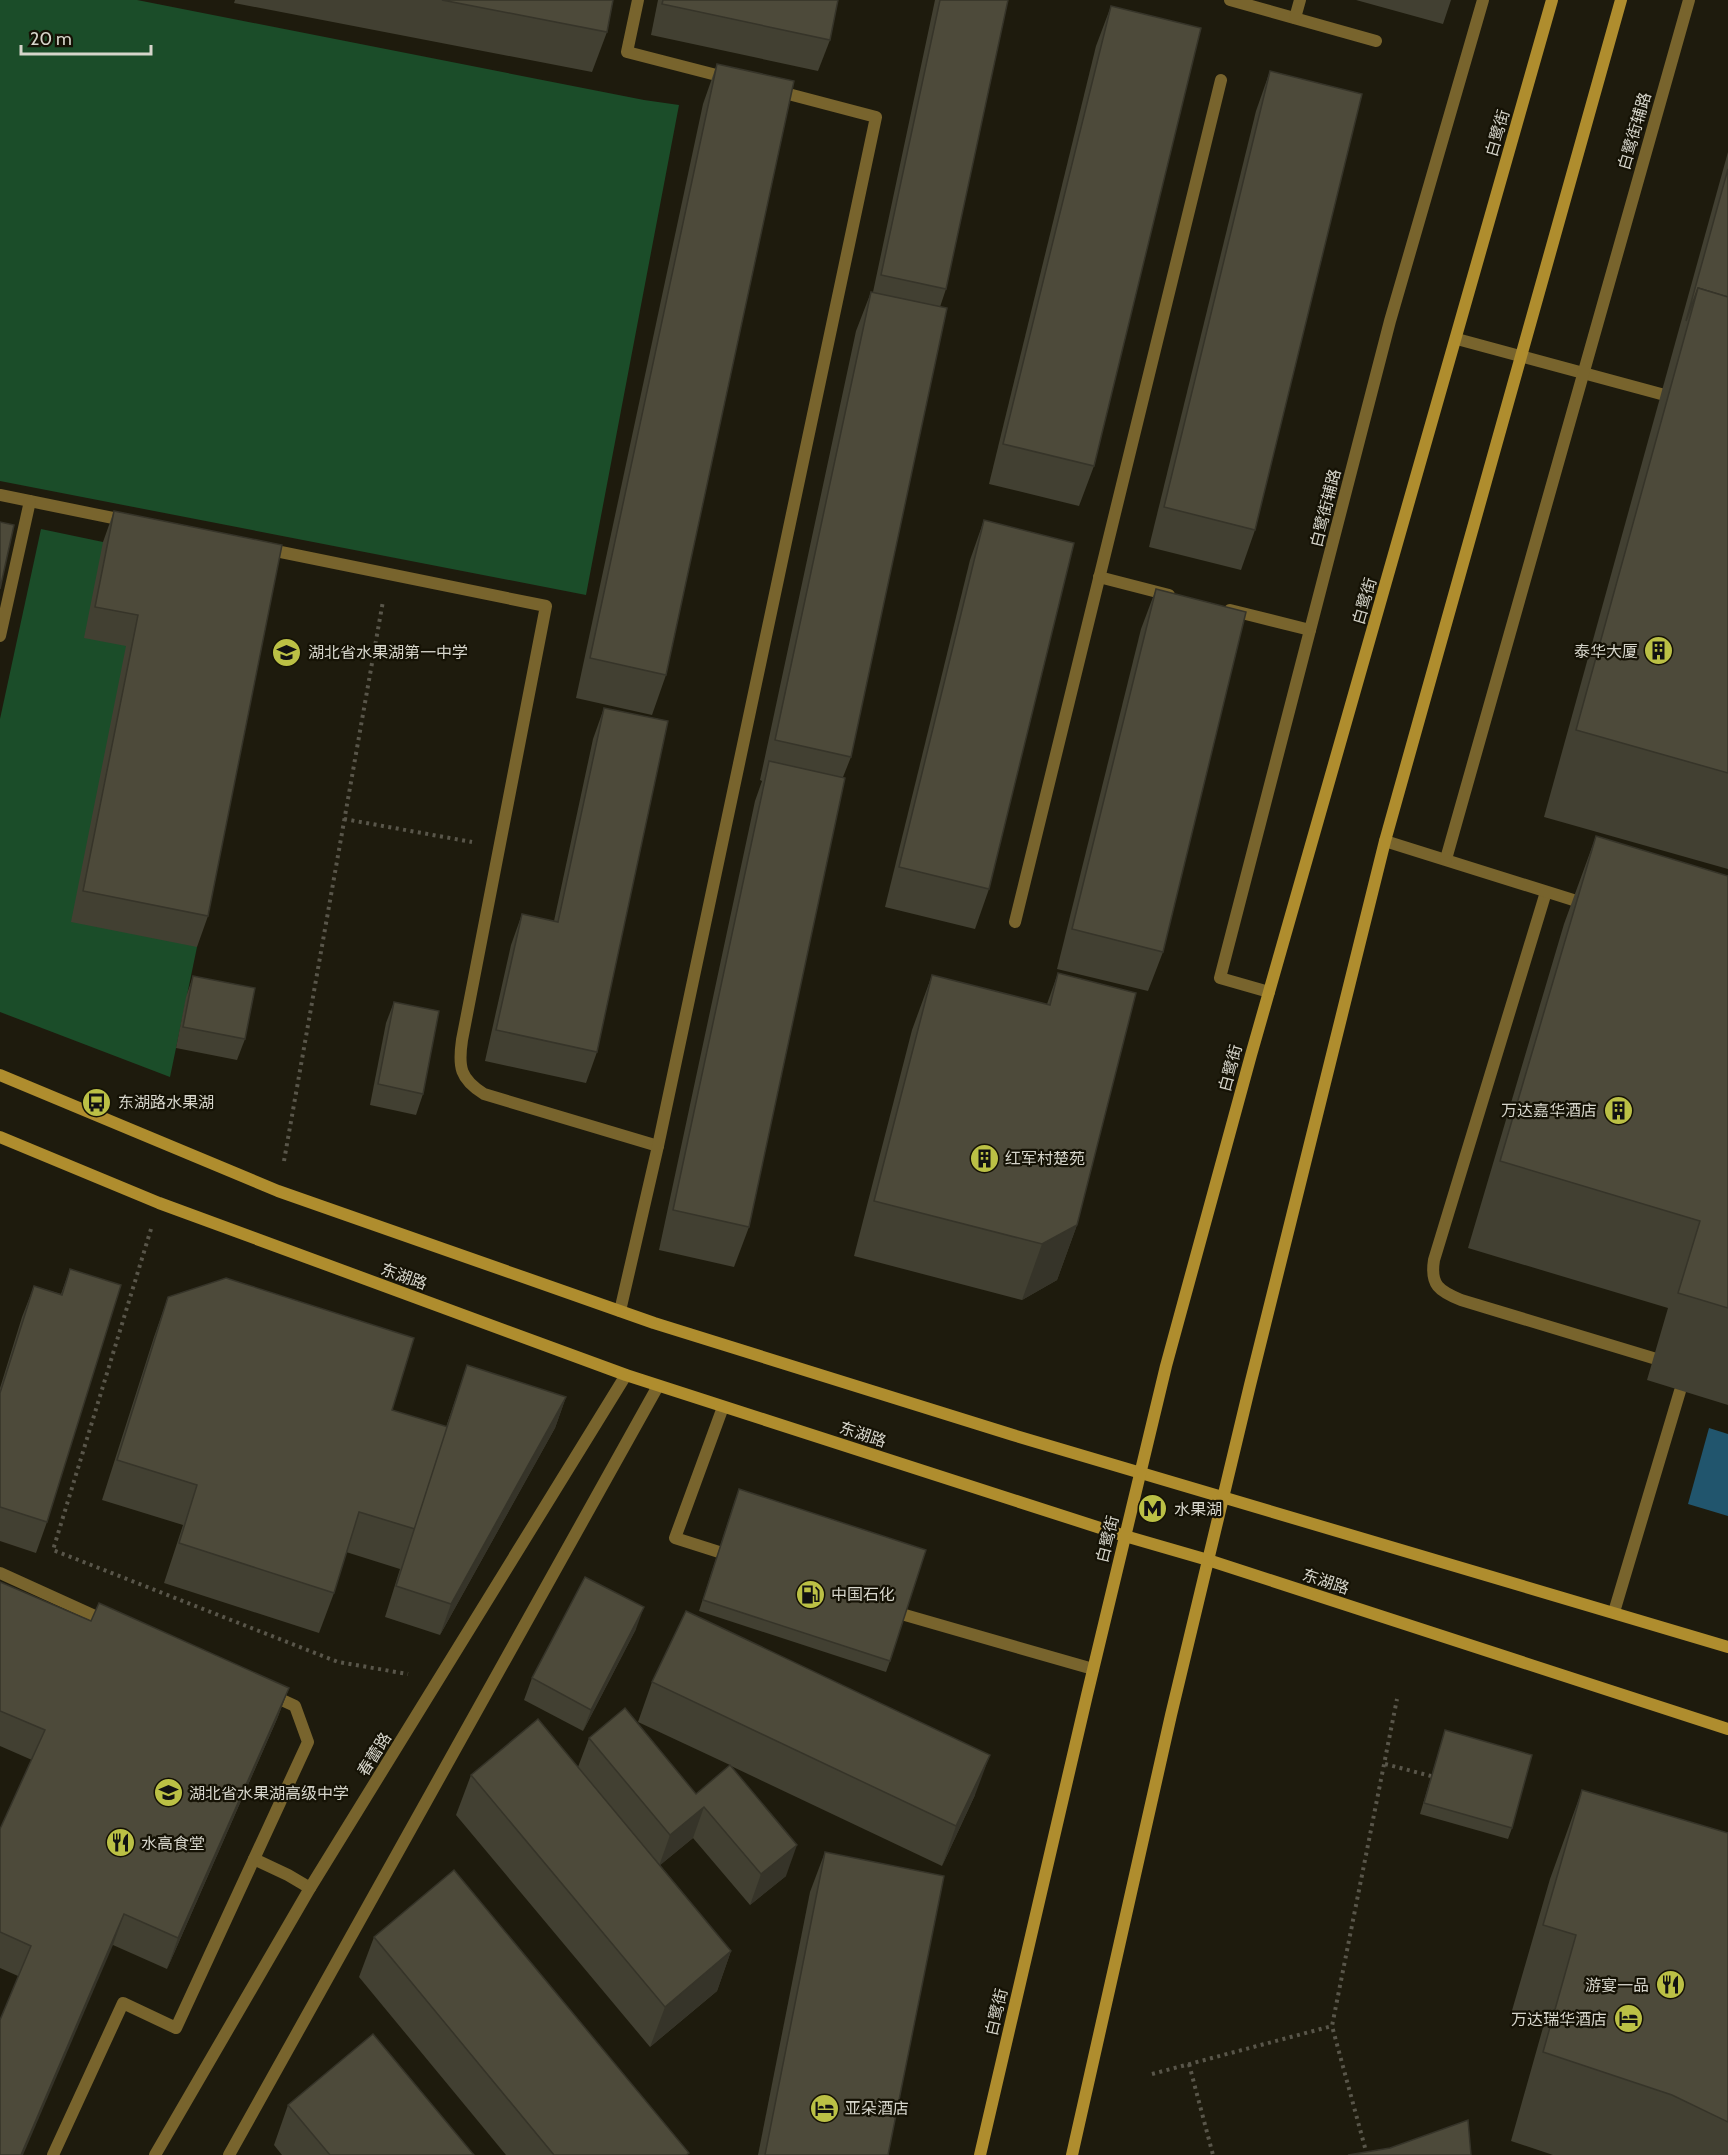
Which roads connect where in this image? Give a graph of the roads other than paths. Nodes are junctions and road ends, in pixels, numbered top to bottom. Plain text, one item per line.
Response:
1 (638, 0) edge
2 (1230, 0) edge
3 (1300, 0) edge
4 (1483, 0) edge
5 (1552, 0) edge
6 (1621, 0) edge
7 (1689, 0) edge
8 (1295, 18) junction
9 (1376, 41) dead end
10 (1221, 80) dead end
11 (740, 81) edge
12 (763, 87) edge
13 (1457, 339) junction
14 (1521, 356) junction
15 (1584, 373) junction
16 (1661, 394) dead end
17 (0, 495) edge
18 (30, 501) junction
19 (146, 525) edge
20 (249, 546) edge
21 (1099, 578) junction
22 (1177, 597) edge
23 (1221, 608) edge
24 (1310, 630) junction
25 (0, 636) edge
26 (1385, 841) junction
27 (1446, 860) junction
28 (1546, 892) junction
29 (1603, 909) edge
30 (1015, 922) dead end
31 (1269, 992) junction
32 (0, 1075) edge
33 (0, 1137) edge
34 (658, 1146) junction
35 (620, 1311) junction
36 (1653, 1358) dead end
37 (626, 1375) junction
38 (658, 1386) junction
39 (1680, 1390) dead end
40 (723, 1407) junction
41 (1140, 1472) junction
42 (1223, 1496) junction
43 (1125, 1536) junction
44 (719, 1552) edge
45 (1208, 1560) junction
46 (0, 1573) edge
47 (1614, 1612) junction
48 (905, 1615) edge
49 (120, 1627) edge
50 (1728, 1647) edge
51 (1093, 1669) junction
52 (262, 1691) edge
53 (1728, 1729) edge
54 (254, 1859) junction
55 (310, 1888) junction
56 (53, 2155) edge
57 (155, 2155) edge
58 (229, 2155) edge
59 (980, 2155) edge
60 (1072, 2155) edge

1 - 11 street
2 - 8 street
3 - 8 street
4 - 24 street, 白鹭街辅路
5 - 13 main road, 白鹭街
6 - 14 main road
7 - 15 street, 白鹭街辅路
8 - 9 street
10 - 21 street
12 - 34 street
13 - 14 street
13 - 31 main road, 白鹭街
14 - 15 street
14 - 26 main road
15 - 16 street
15 - 27 street, 白鹭街辅路
17 - 18 street
18 - 19 street
18 - 25 street
20 - 34 street
21 - 22 street
21 - 30 street
23 - 24 street
24 - 31 street, 白鹭街辅路
26 - 27 street
26 - 42 main road
27 - 28 street
28 - 29 street
28 - 36 street
31 - 41 main road, 白鹭街
32 - 35 main road
33 - 37 main road, 东湖路
34 - 35 street
35 - 41 main road
37 - 38 main road, 东湖路
37 - 55 street, 春蕾路
38 - 40 main road, 东湖路
38 - 58 street
39 - 47 street
40 - 43 main road, 东湖路
40 - 44 street
41 - 42 main road
41 - 43 main road, 白鹭街
42 - 45 main road
42 - 47 main road
43 - 45 main road, 东湖路
43 - 51 main road, 白鹭街
45 - 53 main road, 东湖路
45 - 60 main road
46 - 49 street
47 - 50 main road
48 - 51 street
51 - 59 main road, 白鹭街
52 - 54 street
54 - 55 street
54 - 56 street
55 - 57 street, 春蕾路

